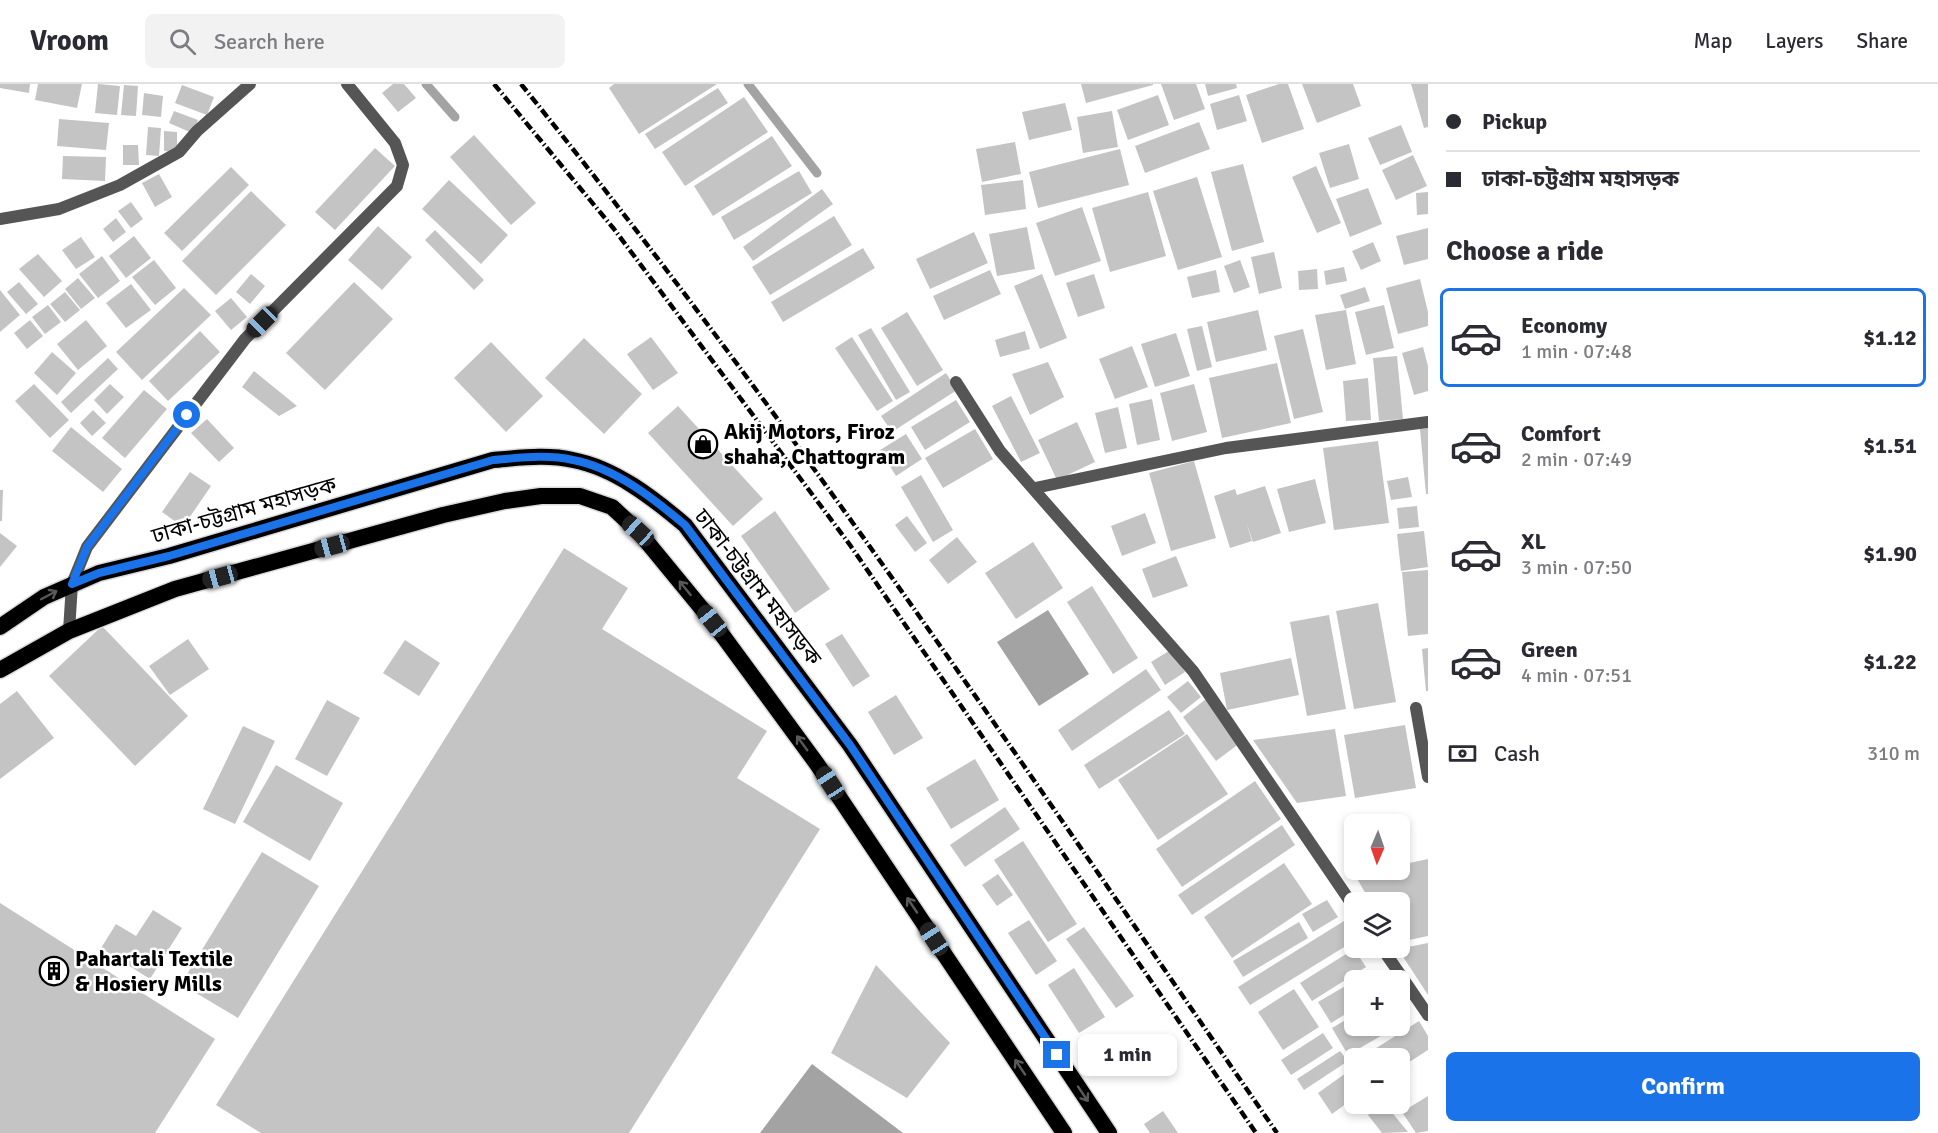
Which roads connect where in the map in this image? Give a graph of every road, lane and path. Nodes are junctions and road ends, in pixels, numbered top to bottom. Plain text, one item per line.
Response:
1 (250, 84) edge
2 (347, 84) edge
3 (0, 219) edge
4 (956, 382) dead end
5 (1428, 422) edge
6 (1035, 488) junction
7 (72, 584) junction
8 (0, 627) edge
9 (69, 631) junction
10 (0, 670) edge
11 (1416, 708) dead end
12 (1428, 777) edge
13 (1344, 892) edge
14 (1389, 958) edge
15 (1428, 1015) edge
16 (1064, 1133) edge
17 (1109, 1133) edge

1 - 3 street
2 - 7 street
4 - 6 street
5 - 6 street
6 - 13 street
8 -> 7 highway, ঢাকা-চট্টগ্রাম মহাসড়ক
7 - 9 street
7 -> 17 highway, ঢাকা-চট্টগ্রাম মহাসড়ক
9 - 10 highway
16 -> 9 highway
11 - 12 street
14 - 15 street

